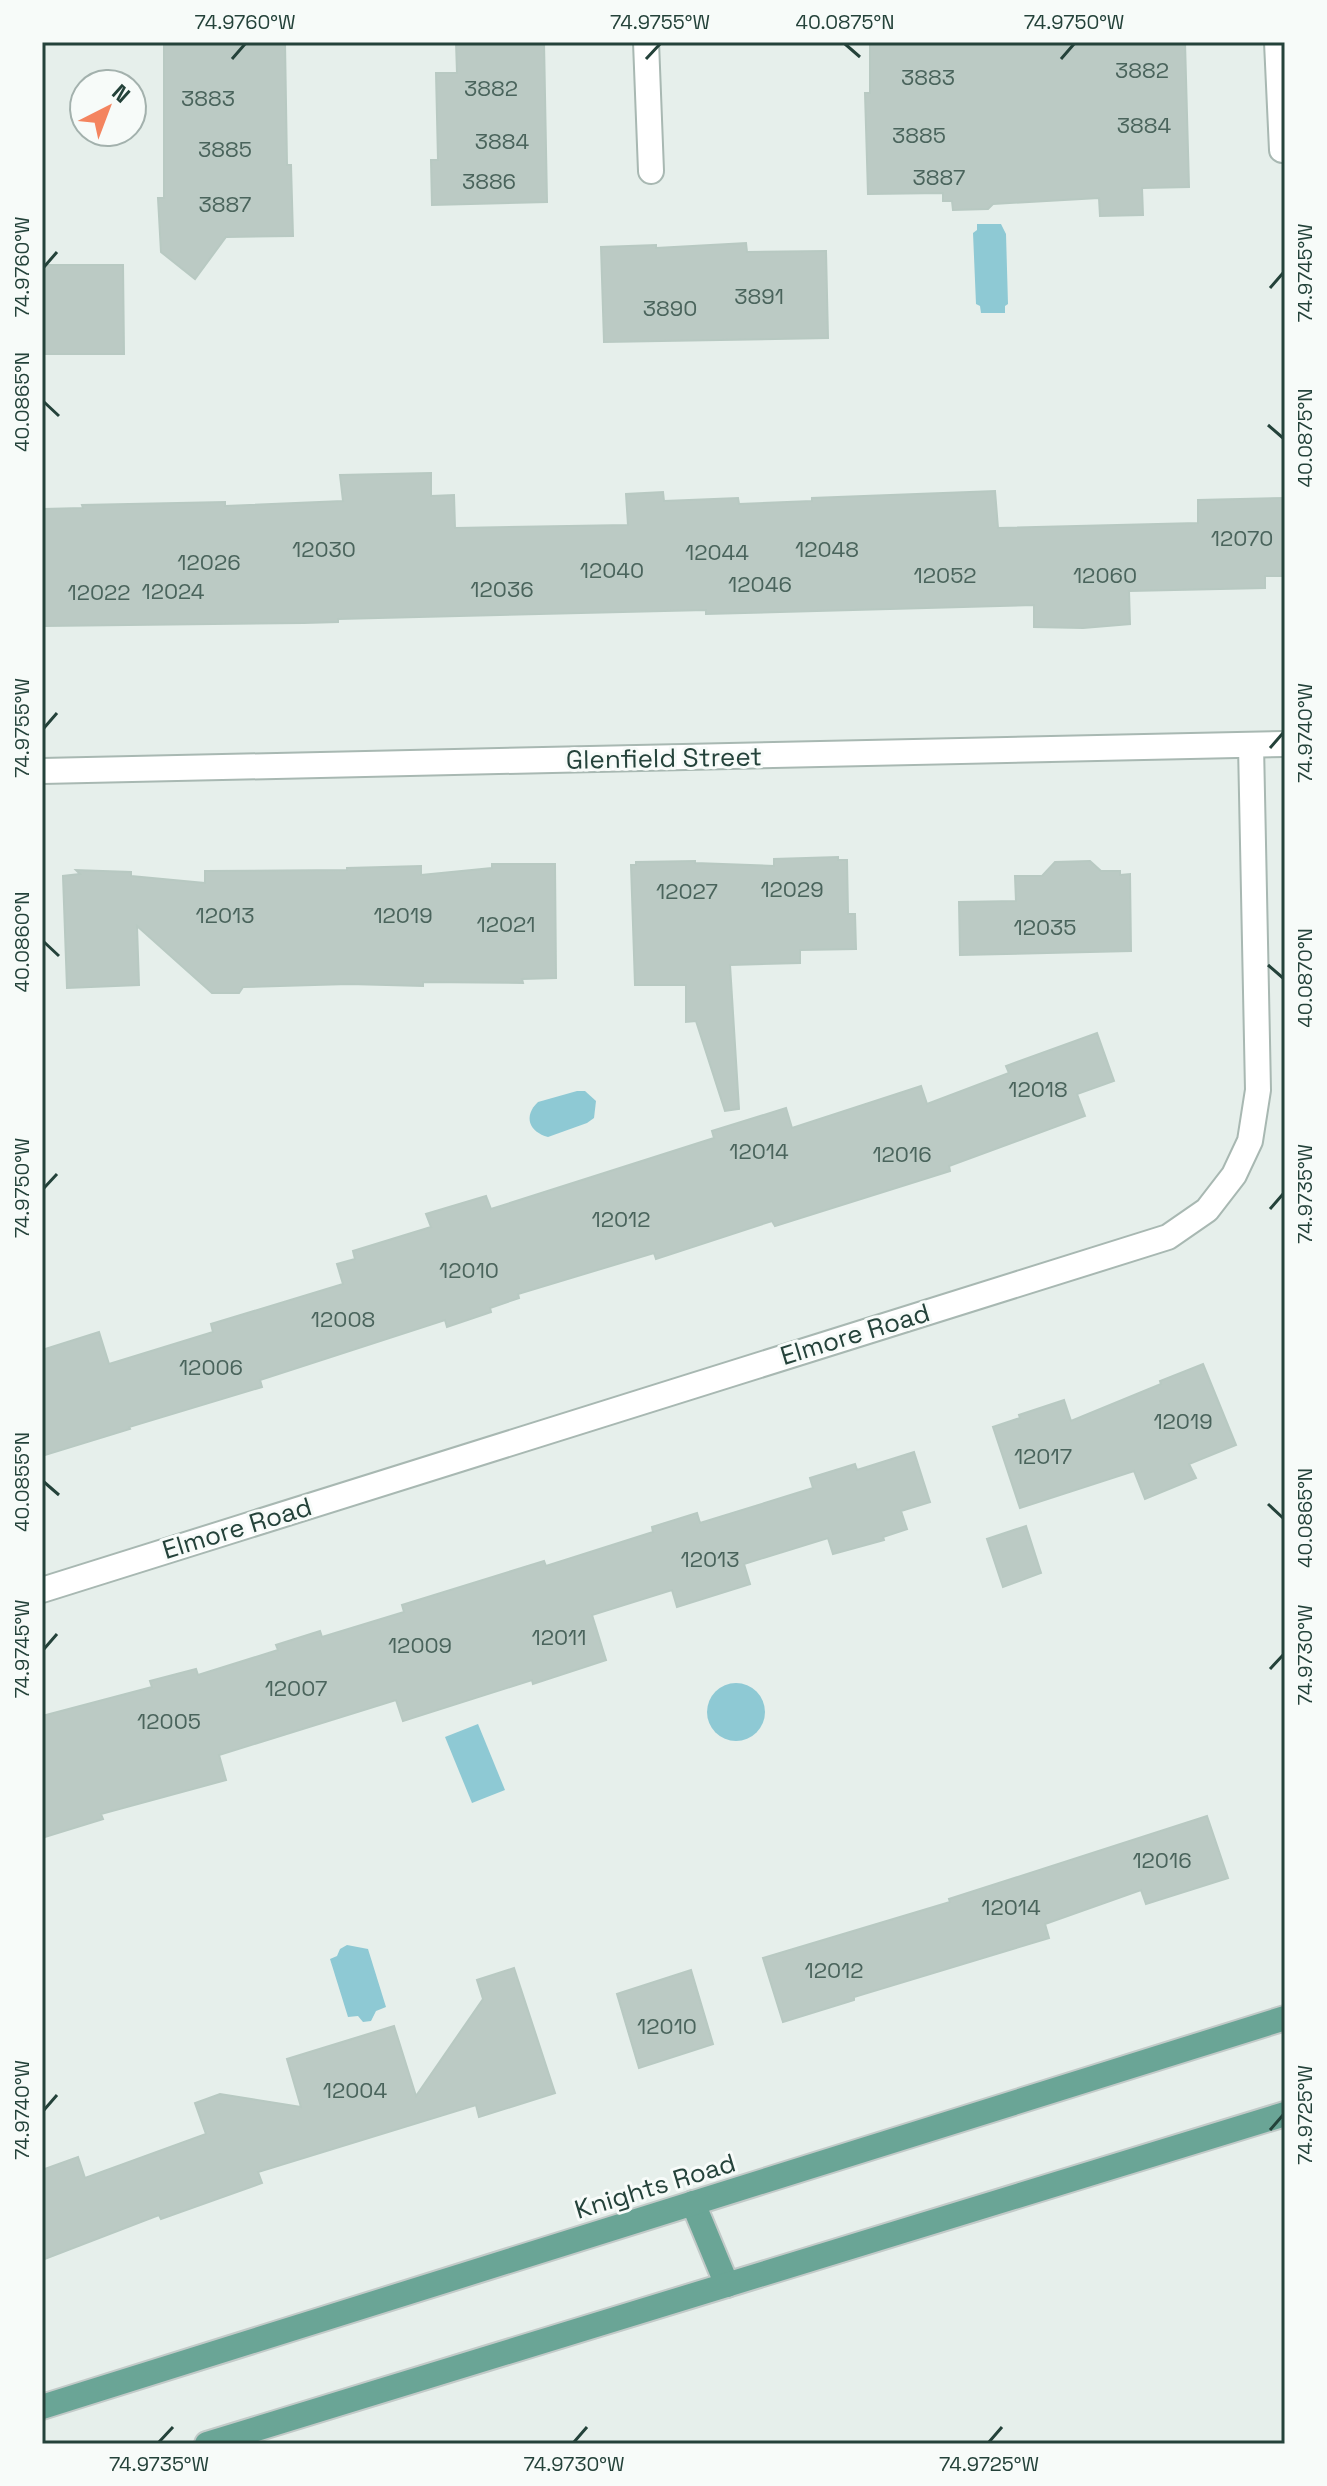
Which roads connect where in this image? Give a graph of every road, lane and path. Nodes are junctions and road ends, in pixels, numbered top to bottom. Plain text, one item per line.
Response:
1 (646, 42) edge
2 (1277, 42) edge
3 (1282, 150) dead end
4 (651, 171) dead end
5 (1285, 744) edge
6 (1251, 745) junction
7 (42, 771) edge
8 (42, 1590) edge
9 (1285, 2018) edge
10 (1285, 2114) edge
11 (693, 2203) junction
12 (727, 2285) junction
13 (42, 2407) edge
14 (207, 2444) edge

1 - 4 street
2 - 3 street
5 - 6 street, Glenfield Street
6 - 7 street, Glenfield Street
6 - 8 street, Elmore Road
9 - 11 main road, Knights Road
10 - 12 main road
11 - 12 main road
11 - 13 main road, Knights Road
12 - 14 main road

